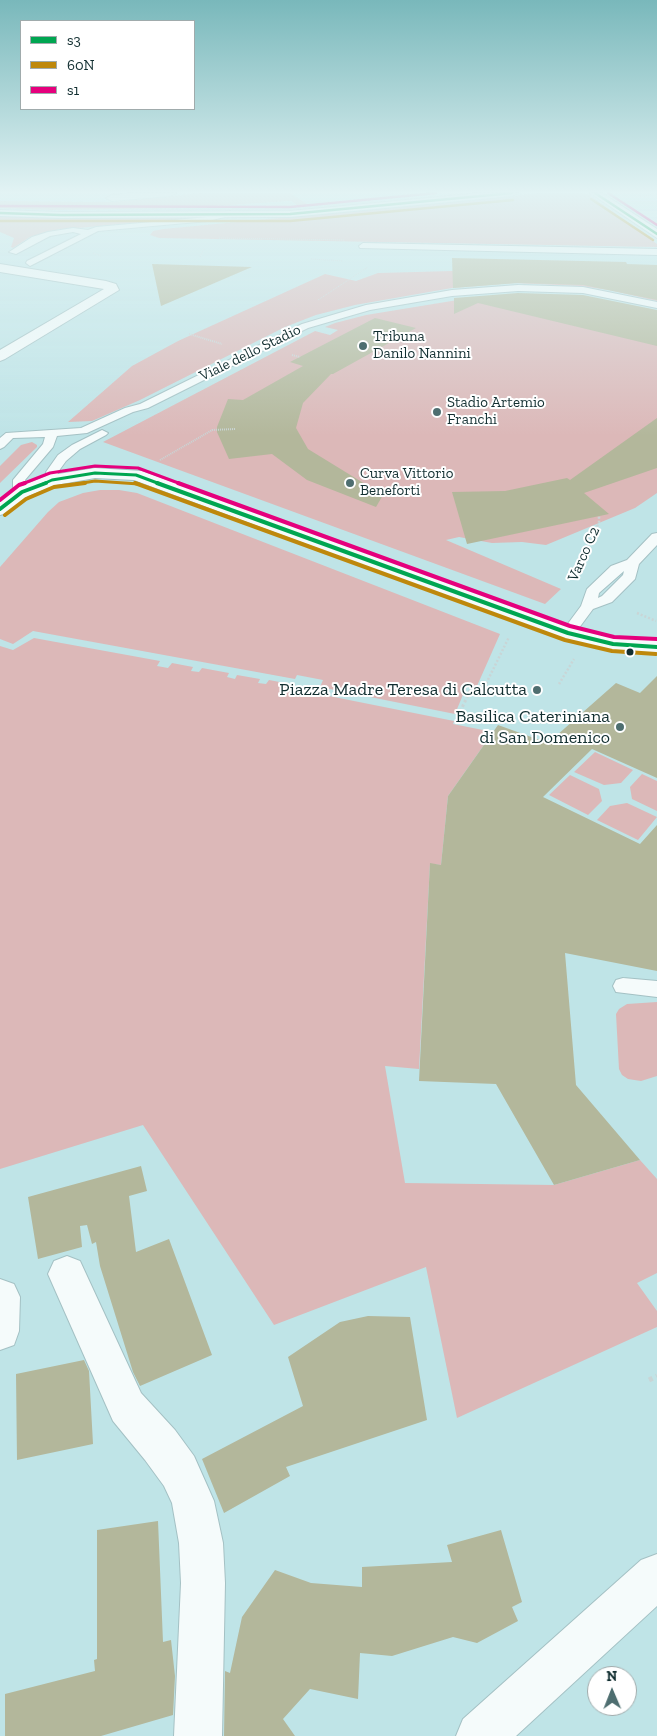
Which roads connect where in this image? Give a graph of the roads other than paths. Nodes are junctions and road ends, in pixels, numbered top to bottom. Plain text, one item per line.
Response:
1 (35, 274) edge
2 (657, 305) edge
3 (0, 356) edge
4 (144, 406) junction
5 (52, 432) junction
6 (0, 445) edge
7 (52, 480) junction
8 (22, 492) junction
9 (0, 509) edge
10 (657, 537) edge
11 (632, 562) joint
12 (568, 632) junction
13 (657, 647) edge
14 (623, 986) dead end
15 (657, 989) edge
16 (67, 1274) dead end
17 (657, 1576) edge
18 (198, 1736) edge
19 (480, 1736) edge

1 - 3 street
2 - 4 lane, Viale dello Stadio
4 - 5 lane, Viale dello Stadio
4 - 7 lane, Viale dello Stadio
5 - 6 lane
5 - 8 lane
7 - 8 street
7 - 12 street
8 - 9 street
10 - 11 lane
11 - 12 lane
12 - 13 street
14 - 15 lane
16 - 18 street
17 - 19 street

